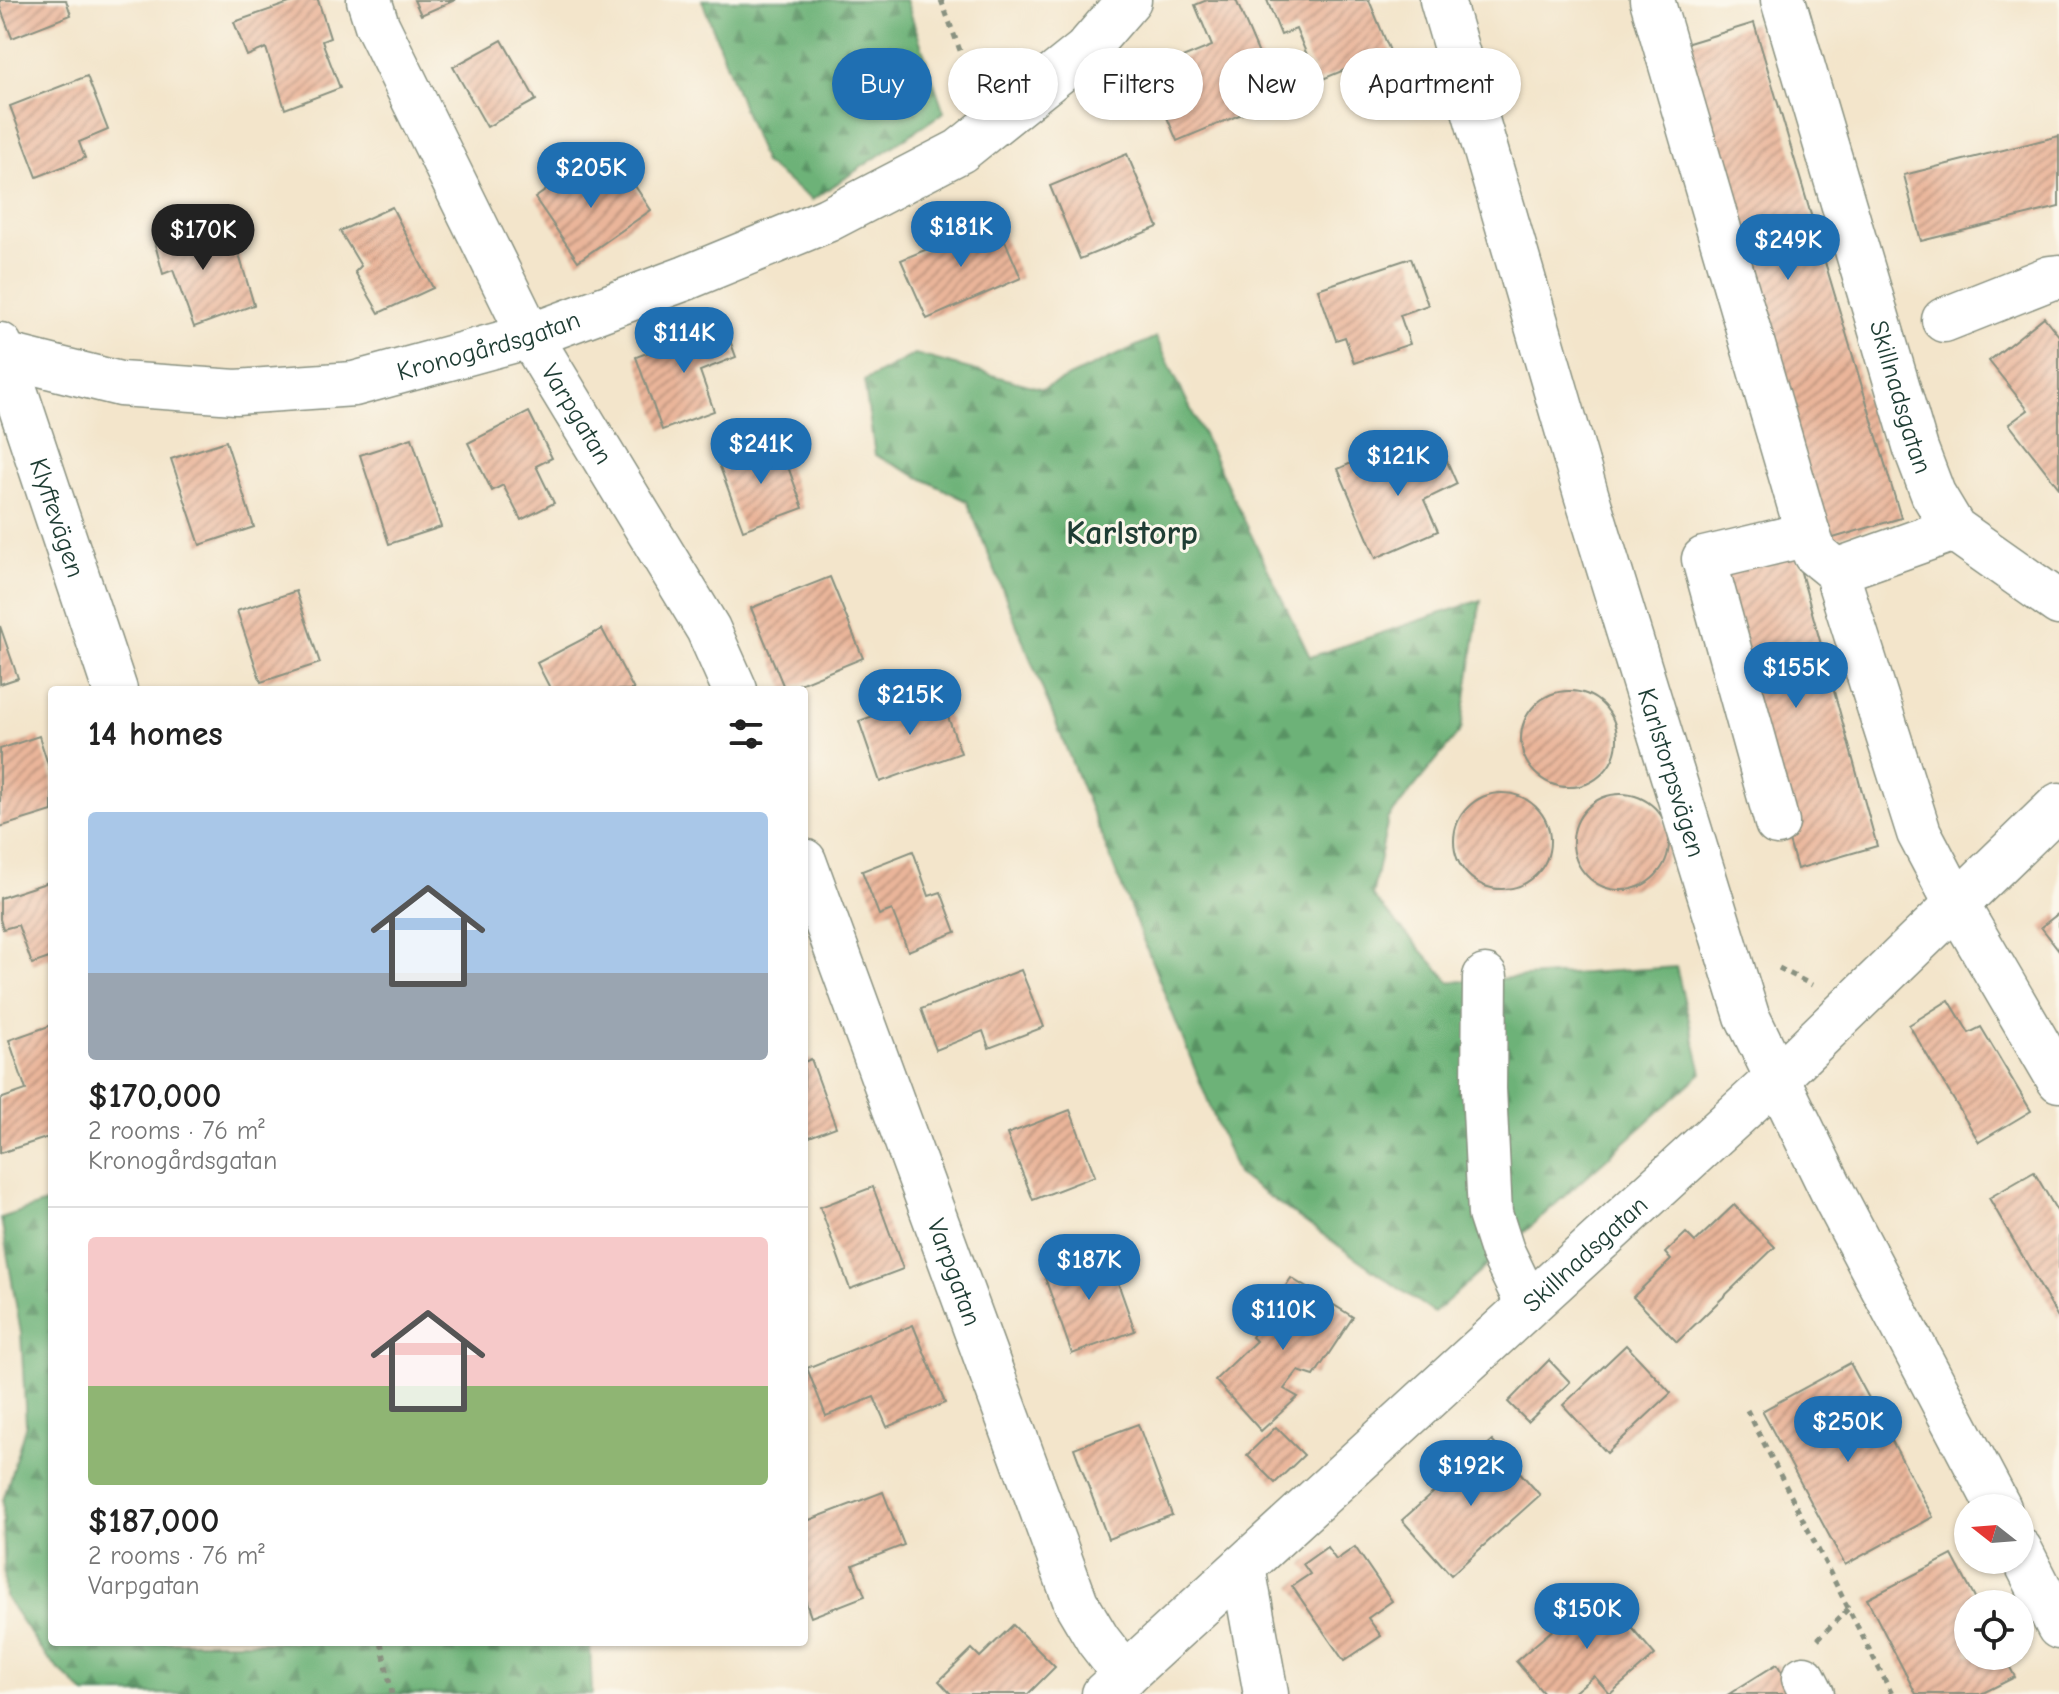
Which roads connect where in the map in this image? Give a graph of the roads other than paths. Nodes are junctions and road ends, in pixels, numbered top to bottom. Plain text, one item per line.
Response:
1 (369, 0) edge
2 (1129, 0) edge
3 (1442, 0) edge
4 (1652, 0) edge
5 (1783, 0) edge
6 (2059, 277) edge
7 (1944, 320) dead end
8 (530, 336) junction
9 (1, 351) edge
10 (1954, 529) junction
11 (1808, 534) junction
12 (1836, 571) junction
13 (2059, 603) edge
14 (114, 686) edge
15 (733, 686) edge
16 (2059, 805) edge
17 (1777, 823) dead end
18 (808, 872) edge
19 (1957, 905) junction
20 (1485, 977) dead end
21 (1778, 1077) junction
22 (2059, 1080) edge
23 (1528, 1305) junction
24 (1992, 1494) edge
25 (1243, 1567) junction
26 (2032, 1574) edge
27 (2059, 1627) edge
28 (1115, 1684) edge
29 (1266, 1694) edge

1 - 8 street, Varpgatan
2 - 8 street, Kronogårdsgatan
3 - 21 street, Karlstorpsvägen
4 - 11 street
5 - 10 street, Skillnadsgatan
6 - 7 street
8 - 9 street, Kronogårdsgatan
8 - 15 street, Varpgatan
9 - 14 street, Klyftevägen
10 - 12 street
10 - 13 street, Skillnadsgatan
11 - 12 street
11 - 17 street
12 - 19 street
16 - 19 street, Skillnadsgatan
18 - 28 street, Varpgatan
19 - 21 street, Skillnadsgatan
19 - 22 street
20 - 23 street
21 - 23 street, Skillnadsgatan
21 - 24 street, Karlstorpsvägen
23 - 25 street, Skillnadsgatan
25 - 28 street, Skillnadsgatan
25 - 29 street
26 - 27 street

